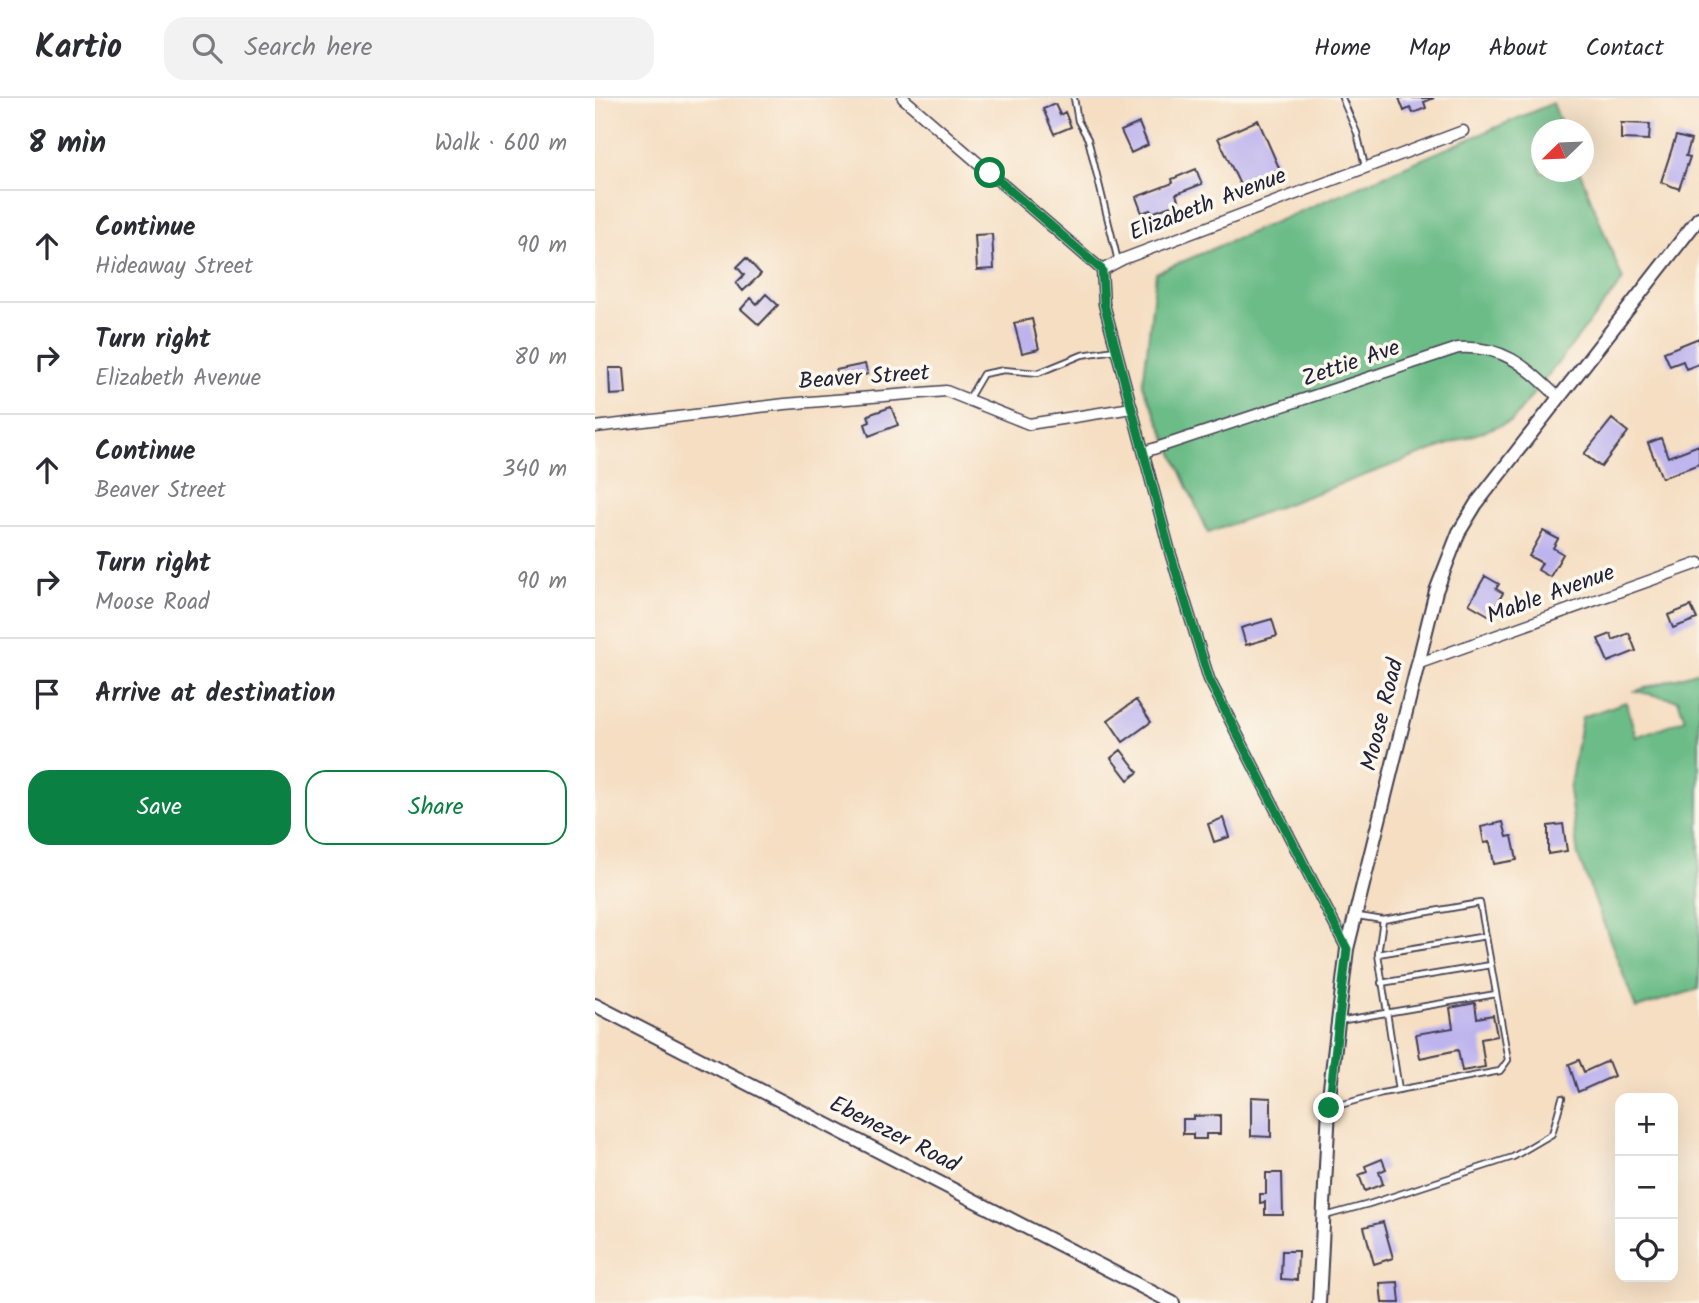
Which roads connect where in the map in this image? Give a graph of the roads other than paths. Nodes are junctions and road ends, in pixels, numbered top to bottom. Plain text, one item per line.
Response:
1 (903, 98) edge
2 (1074, 98) edge
3 (1342, 98) edge
4 (1463, 131) dead end
5 (1365, 166) junction
6 (1699, 219) edge
7 (1118, 261) junction
8 (1102, 270) junction
9 (1116, 350) junction
10 (1558, 397) junction
11 (969, 400) junction
12 (1132, 408) junction
13 (595, 427) edge
14 (1144, 452) junction
15 (1699, 563) edge
16 (1417, 664) junction
17 (1355, 916) junction
18 (1383, 920) junction
19 (1486, 936) junction
20 (1347, 949) junction
21 (1377, 954) junction
22 (1492, 965) junction
23 (1381, 984) junction
24 (1496, 994) junction
25 (595, 1005) edge
26 (1386, 1014) junction
27 (1338, 1021) junction
28 (1399, 1090) junction
29 (1562, 1098) dead end
30 (1329, 1108) junction
31 (1324, 1216) junction
32 (1173, 1303) edge
33 (1319, 1303) edge

1 - 8 street
2 - 7 lane
3 - 5 lane
4 - 5 street, Elizabeth Avenue
5 - 7 street, Elizabeth Avenue
6 - 10 street, Moose Road
7 - 8 street, Elizabeth Avenue
8 - 9 street
9 - 11 lane
9 - 12 street
10 - 14 street, Zettie Ave
10 - 16 street, Moose Road
11 - 12 street, Beaver Street
11 - 13 street, Beaver Street
12 - 14 street
14 - 20 street
15 - 16 street, Mable Avenue
16 - 17 street, Moose Road
17 - 18 lane
17 - 20 street, Moose Road
18 - 19 lane
18 - 21 lane
19 - 21 lane
19 - 22 lane
20 - 27 street, Moose Road
21 - 23 lane
22 - 23 lane
22 - 24 lane
23 - 26 lane
24 - 26 lane
24 - 28 lane
25 - 32 street, Ebenezer Road
26 - 27 lane
26 - 28 lane
27 - 30 street, Moose Road
28 - 30 lane
29 - 31 lane
30 - 31 street, Moose Road
31 - 33 street, Moose Road

